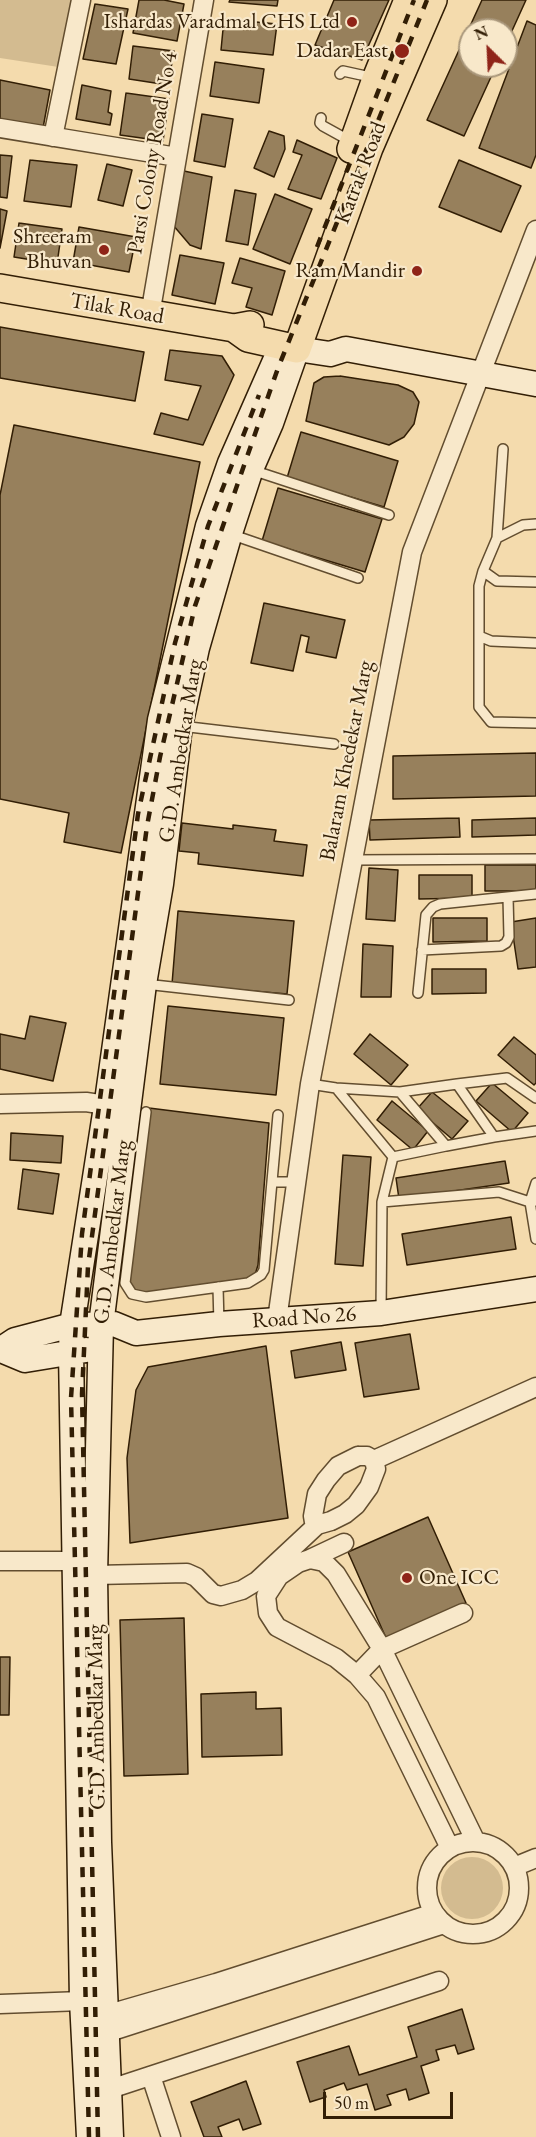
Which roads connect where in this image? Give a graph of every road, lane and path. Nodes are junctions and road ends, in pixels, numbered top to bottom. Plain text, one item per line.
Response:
1 (81, 0) edge
2 (204, 0) edge
3 (408, 0) edge
4 (433, 0) edge
5 (398, 53) junction
6 (340, 74) dead end
7 (385, 82) junction
8 (321, 118) dead end
9 (0, 128) edge
10 (53, 137) junction
11 (361, 145) junction
12 (177, 158) junction
13 (536, 230) edge
14 (0, 288) edge
15 (150, 315) junction
16 (289, 345) junction
17 (482, 375) junction
18 (536, 384) edge
19 (502, 449) dead end
20 (240, 466) junction
21 (389, 515) dead end
22 (536, 524) edge
23 (219, 530) junction
24 (497, 538) junction
25 (483, 570) junction
26 (358, 578) dead end
27 (536, 582) edge
28 (479, 636) junction
29 (536, 643) edge
30 (170, 723) junction
31 (536, 723) edge
32 (334, 744) dead end
33 (153, 850) junction
34 (536, 859) edge
35 (353, 860) junction
36 (536, 894) edge
37 (508, 897) junction
38 (422, 950) junction
39 (144, 984) junction
40 (418, 993) dead end
41 (289, 1000) dead end
42 (310, 1084) junction
43 (457, 1084) junction
44 (336, 1088) junction
45 (400, 1092) junction
46 (536, 1098) edge
47 (122, 1102) junction
48 (0, 1104) edge
49 (278, 1115) dead end
50 (536, 1131) edge
51 (494, 1137) junction
52 (446, 1146) junction
53 (131, 1158) junction
54 (393, 1158) junction
55 (272, 1182) junction
56 (296, 1182) junction
57 (536, 1183) edge
58 (533, 1201) edge
59 (382, 1202) junction
60 (536, 1239) edge
61 (218, 1287) junction
62 (536, 1289) edge
63 (381, 1313) junction
64 (277, 1320) junction
65 (219, 1324) junction
66 (72, 1325) junction
67 (101, 1325) junction
68 (136, 1333) junction
69 (100, 1349) junction
70 (1, 1350) edge
71 (71, 1351) junction
72 (536, 1387) edge
73 (374, 1460) junction
74 (317, 1525) junction
75 (346, 1546) dead end
76 (317, 1560) junction
77 (0, 1561) edge
78 (89, 1566) junction
79 (463, 1613) dead end
80 (382, 1649) junction
81 (357, 1675) junction
82 (417, 1723) junction
83 (394, 1733) junction
84 (90, 1842) junction
85 (476, 1842) junction
86 (450, 1848) junction
87 (536, 1858) edge
88 (514, 1867) junction
89 (439, 1918) junction
90 (439, 1981) dead end
91 (0, 2004) edge
92 (83, 2021) junction
93 (107, 2024) junction
94 (151, 2076) junction
95 (98, 2093) junction
96 (89, 2137) edge
97 (111, 2137) edge
98 (171, 2137) edge

1 - 10 street
2 - 12 street, Parsi Colony Road No 4
3 - 5 main road, Katrak Road
4 - 5 main road, Katrak Road
5 - 7 main road, Katrak Road
6 - 7 lane
7 - 11 main road, Katrak Road
8 - 11 lane
9 - 10 street
10 - 12 street
11 - 16 main road, Katrak Road
12 - 15 street, Parsi Colony Road No 4
13 - 17 street, Balaram Khedekar Marg
14 - 15 main road, Tilak Road
15 - 16 main road, Tilak Road
16 - 17 main road
16 - 20 main road, G.D. Ambedkar Marg
17 - 18 main road
17 - 35 street, Balaram Khedekar Marg
19 - 24 lane
20 - 21 lane
20 - 23 main road, G.D. Ambedkar Marg
22 - 24 lane
23 - 26 lane
23 - 30 main road, G.D. Ambedkar Marg
24 - 25 lane
25 - 27 lane
25 - 28 lane
28 - 29 lane
28 - 31 lane
30 - 32 lane
30 - 33 main road, G.D. Ambedkar Marg
33 - 39 main road, G.D. Ambedkar Marg
33 - 47 main road, G.D. Ambedkar Marg
34 - 35 lane
35 - 42 street, Balaram Khedekar Marg
36 - 37 lane
37 - 38 lane
37 - 38 lane
38 - 40 lane
39 - 41 lane
39 - 47 main road, G.D. Ambedkar Marg
42 - 44 lane
42 - 56 street, Balaram Khedekar Marg
43 - 45 lane
43 - 46 lane
43 - 51 lane
44 - 45 lane
44 - 54 lane
45 - 52 lane
47 - 48 street
47 - 53 main road, G.D. Ambedkar Marg
47 - 66 main road, G.D. Ambedkar Marg
49 - 55 lane
50 - 51 lane
51 - 52 lane
52 - 54 lane
53 - 61 lane
53 - 67 main road, G.D. Ambedkar Marg
54 - 59 lane
55 - 56 lane
55 - 61 lane
56 - 64 street, Balaram Khedekar Marg
57 - 58 lane
58 - 59 lane
58 - 60 lane
59 - 63 lane
61 - 65 lane
62 - 63 main road, Road No 26
63 - 64 main road, Road No 26
64 - 65 main road, Road No 26
65 - 68 main road, Road No 26
66 - 67 main road, Road No 26
66 - 70 main road, Road No 26
66 - 71 main road, G.D. Ambedkar Marg
67 - 68 main road, Road No 26
67 - 69 main road, G.D. Ambedkar Marg
68 - 69 main road
69 - 71 main road
69 - 78 main road, G.D. Ambedkar Marg
70 - 71 main road
71 - 78 main road, G.D. Ambedkar Marg
72 - 73 street
73 - 74 street
73 - 74 street
74 - 78 street
75 - 76 street
76 - 80 street
76 - 81 street
77 - 78 street
78 - 84 main road, G.D. Ambedkar Marg
79 - 80 street
80 - 81 street
80 - 82 street
81 - 83 street
82 - 83 street
82 - 85 street
83 - 86 street
84 - 92 main road, G.D. Ambedkar Marg
84 - 93 main road, G.D. Ambedkar Marg
85 - 86 street
85 - 88 street
86 - 89 street
87 - 88 street
88 - 89 street
89 - 93 street
90 - 94 street
91 - 92 street
92 - 93 street
92 - 95 main road, G.D. Ambedkar Marg
93 - 95 main road, G.D. Ambedkar Marg
94 - 95 street
94 - 98 street
95 - 96 main road, G.D. Ambedkar Marg
95 - 97 main road, G.D. Ambedkar Marg

